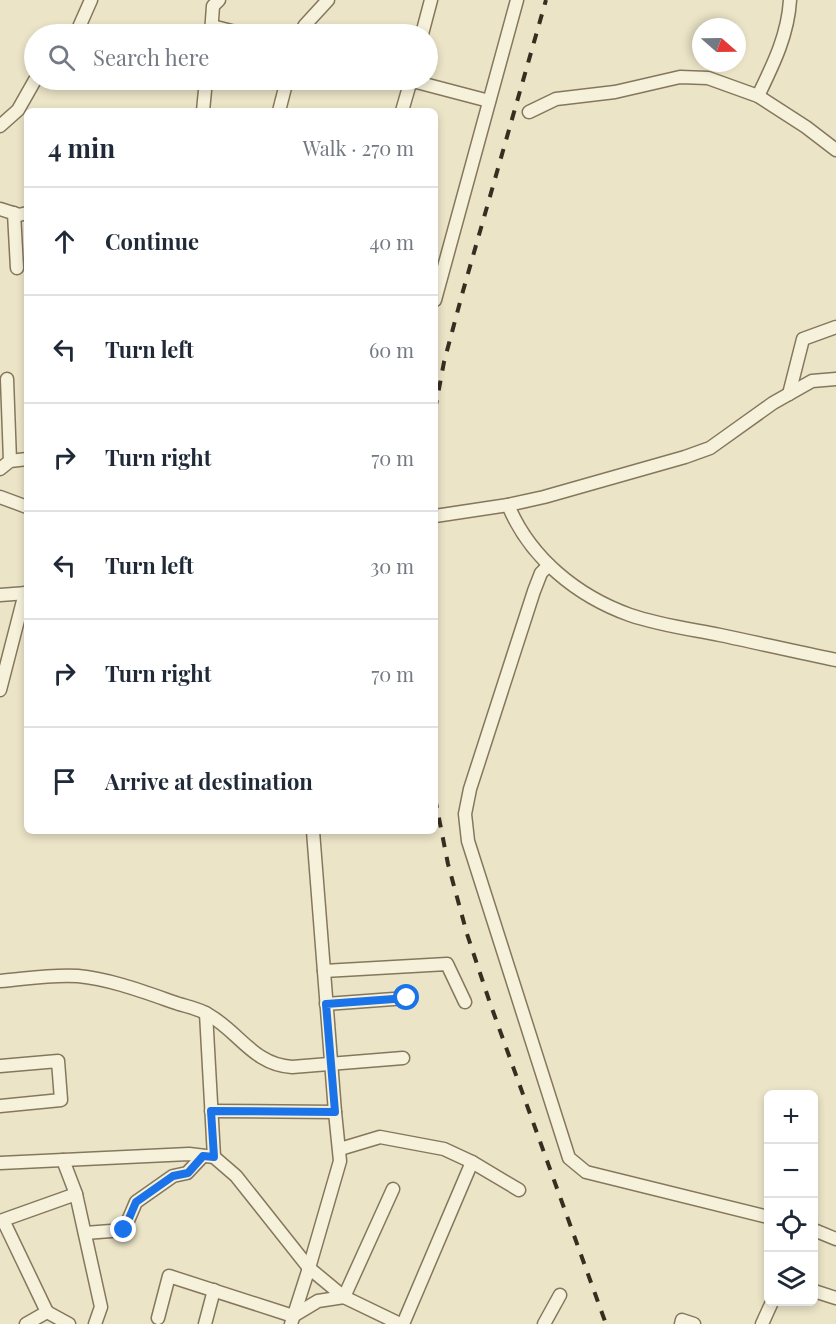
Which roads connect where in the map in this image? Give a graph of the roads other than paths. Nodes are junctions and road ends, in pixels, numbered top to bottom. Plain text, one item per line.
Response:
1 (91, 0) edge
2 (219, 0) edge
3 (328, 0) edge
4 (431, 0) edge
5 (517, 0) edge
6 (789, 0) edge
7 (80, 24) edge
8 (212, 24) edge
9 (306, 24) edge
10 (425, 24) edge
11 (438, 87) edge
12 (29, 90) edge
13 (205, 90) edge
14 (284, 90) edge
15 (407, 90) edge
16 (758, 96) junction
17 (489, 101) junction
18 (203, 108) edge
19 (280, 108) edge
20 (403, 108) edge
21 (529, 112) dead end
22 (0, 126) edge
23 (836, 150) edge
24 (0, 208) edge
25 (21, 213) edge
26 (17, 268) dead end
27 (438, 286) edge
28 (836, 327) edge
29 (7, 379) dead end
30 (836, 379) edge
31 (789, 394) junction
32 (24, 459) edge
33 (10, 461) junction
34 (0, 469) edge
35 (0, 497) edge
36 (508, 505) junction
37 (24, 506) edge
38 (438, 516) edge
39 (549, 566) junction
40 (24, 593) edge
41 (0, 595) edge
42 (24, 600) edge
43 (836, 660) edge
44 (0, 690) edge
45 (313, 834) edge
46 (324, 971) junction
47 (0, 981) edge
48 (407, 998) dead end
49 (465, 1002) dead end
50 (326, 1004) junction
51 (206, 1013) junction
52 (403, 1058) dead end
53 (331, 1063) junction
54 (0, 1066) edge
55 (0, 1106) edge
56 (211, 1111) junction
57 (335, 1112) junction
58 (340, 1149) junction
59 (209, 1157) junction
60 (63, 1160) junction
61 (472, 1162) junction
62 (0, 1163) edge
63 (393, 1189) dead end
64 (519, 1190) dead end
65 (76, 1194) junction
66 (764, 1216) edge
67 (818, 1232) edge
68 (85, 1233) junction
69 (836, 1239) edge
70 (309, 1268) junction
71 (214, 1290) junction
72 (818, 1293) edge
73 (560, 1295) dead end
74 (344, 1297) junction
75 (836, 1298) edge
76 (770, 1306) edge
77 (47, 1312) junction
78 (158, 1318) dead end
79 (292, 1320) edge
80 (26, 1324) edge
81 (69, 1324) edge
82 (95, 1324) edge
83 (205, 1324) edge
84 (401, 1324) edge
85 (544, 1324) edge
86 (681, 1324) edge
87 (694, 1324) edge
88 (762, 1324) edge

1 - 7 street
2 - 8 street
3 - 9 street
4 - 10 street
5 - 17 street
6 - 16 street
11 - 17 street
12 - 22 street
13 - 18 street
14 - 19 street
15 - 20 street
16 - 21 street
16 - 23 street
17 - 27 street
24 - 25 street
25 - 26 street
28 - 31 street
29 - 33 street
30 - 31 street
31 - 36 street
32 - 33 street
33 - 34 street
35 - 37 street
36 - 38 street
36 - 39 street
39 - 43 street
39 - 66 street
40 - 41 street
42 - 44 street
45 - 46 street
46 - 49 street
46 - 50 street
47 - 51 street
48 - 50 street
50 - 53 street
51 - 53 street
51 - 56 street
52 - 53 street
53 - 57 street
54 - 55 street
56 - 57 street
56 - 59 street
57 - 58 street
58 - 61 street
58 - 70 street
59 - 60 street
59 - 68 street
59 - 70 street
60 - 62 street
60 - 65 street
61 - 64 street
61 - 84 street
63 - 74 street
65 - 68 street
65 - 77 street
67 - 69 street
68 - 82 street
70 - 74 street
70 - 79 street
71 - 78 street
71 - 79 street
71 - 83 street
72 - 75 street
73 - 85 street
74 - 79 street
74 - 84 street
76 - 88 street
77 - 80 street
77 - 81 street
86 - 87 street

